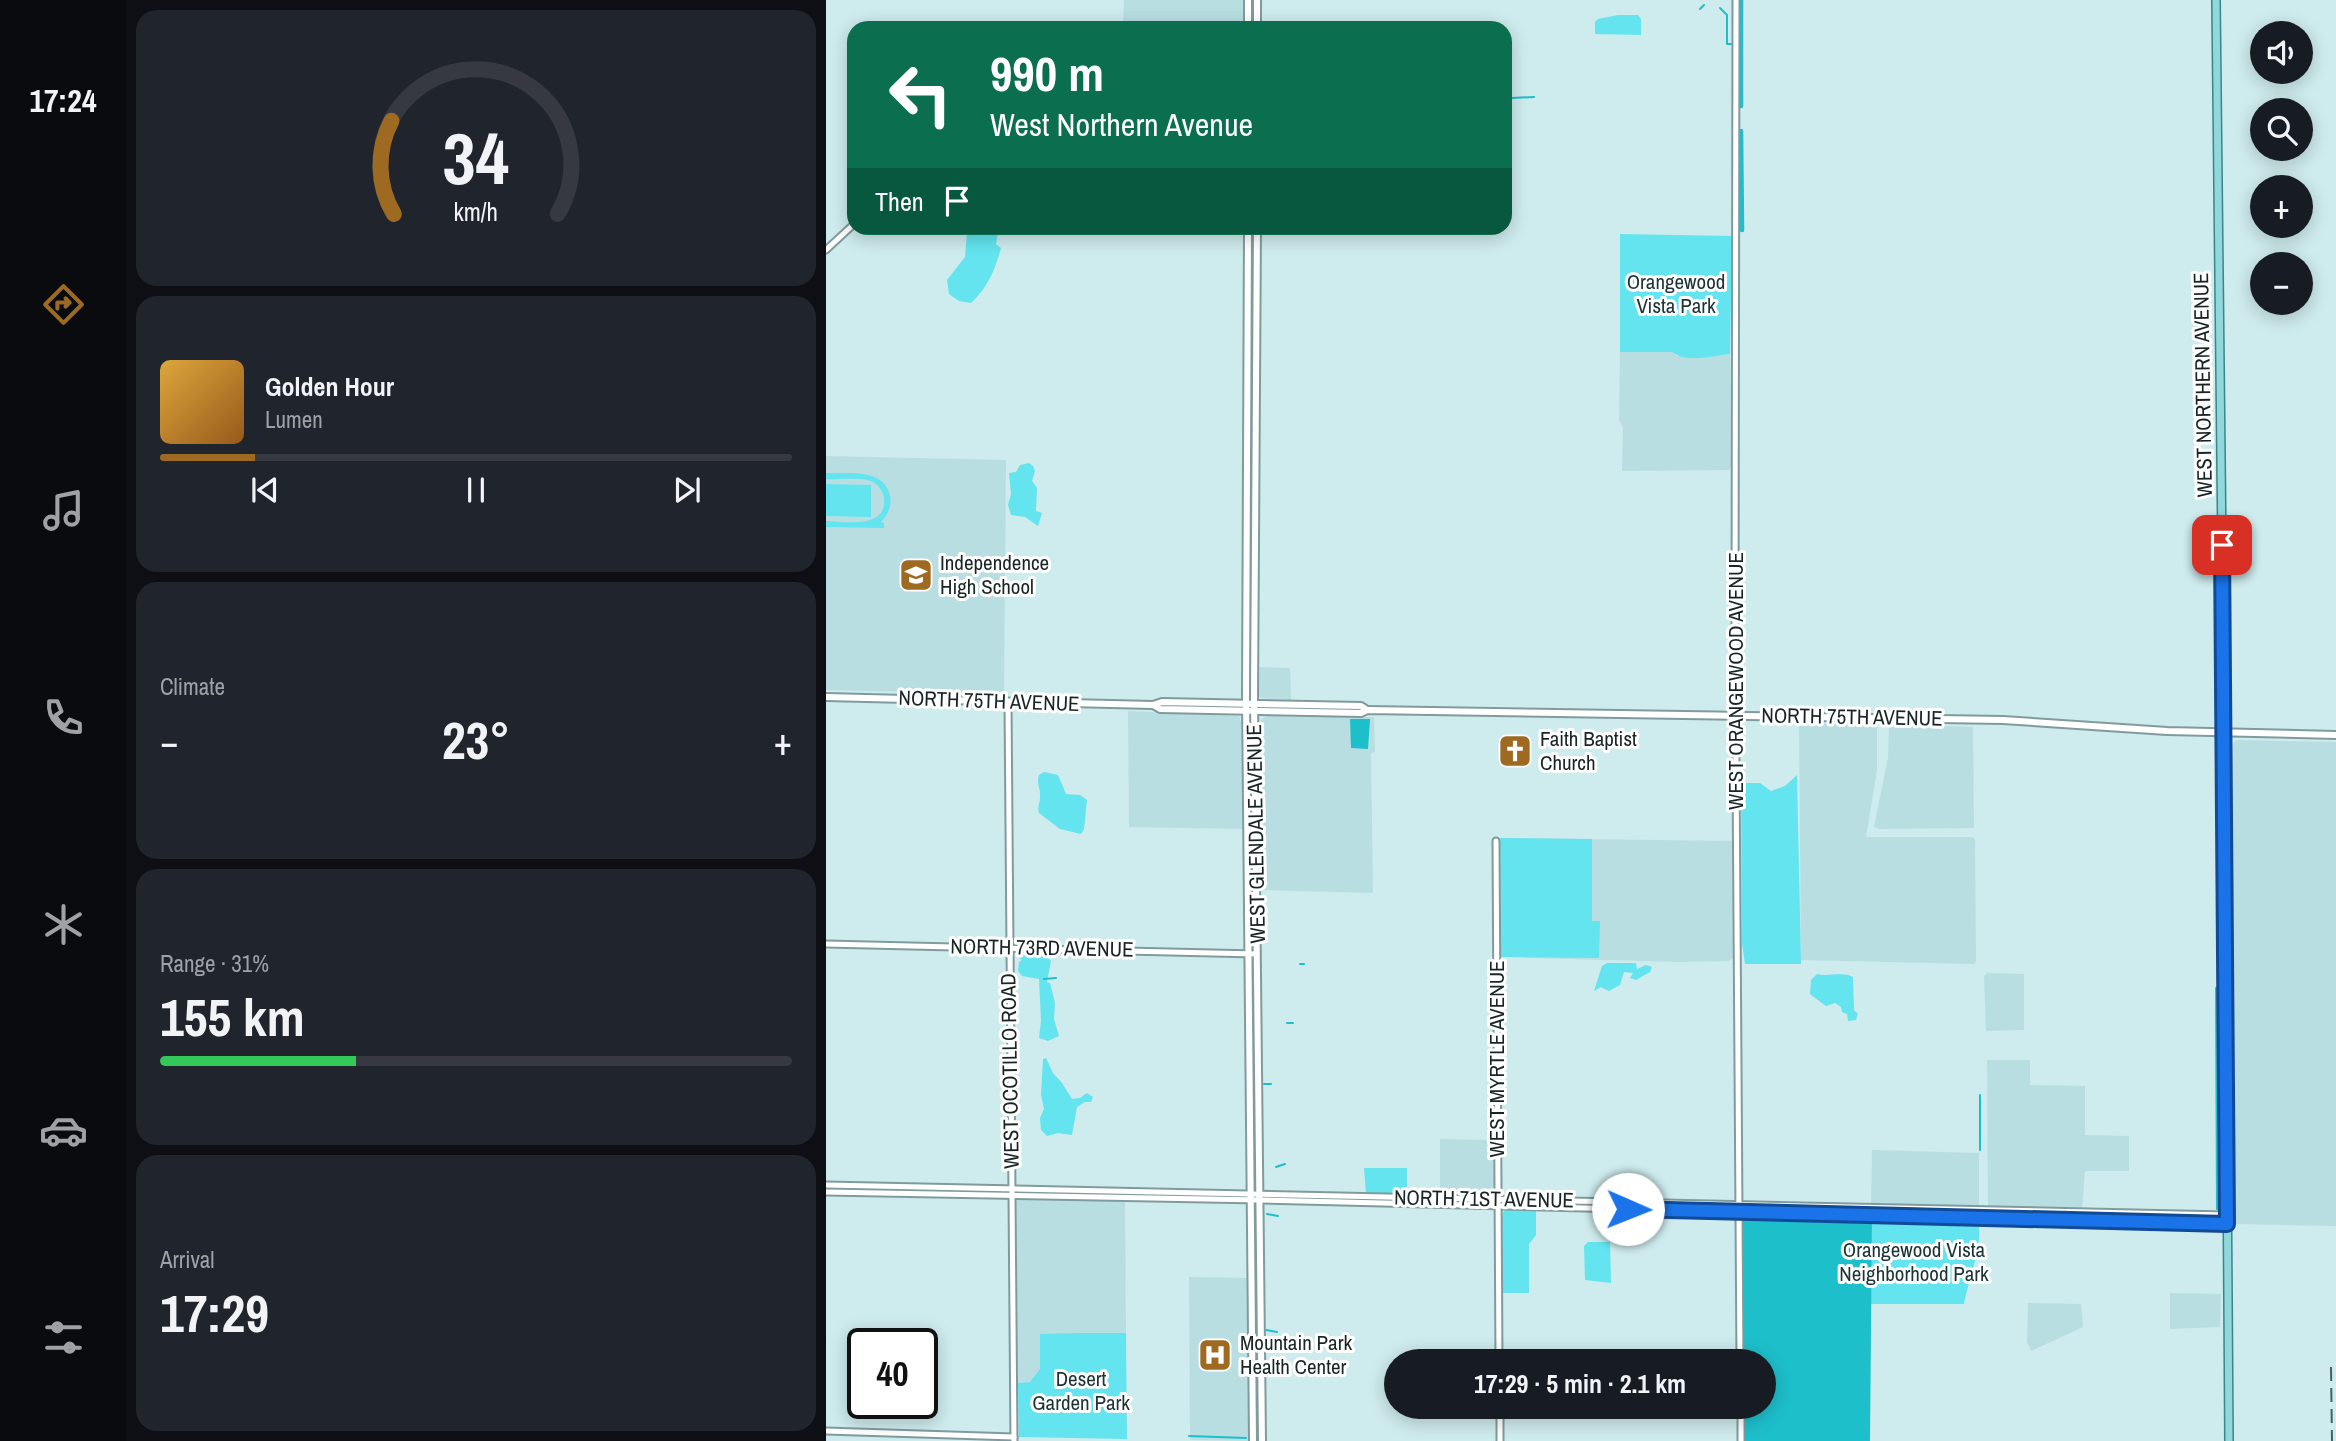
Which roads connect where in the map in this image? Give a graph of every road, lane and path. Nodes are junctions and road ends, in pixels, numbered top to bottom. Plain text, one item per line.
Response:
1 (1248, 0) edge
2 (1257, 0) edge
3 (1736, 0) edge
4 (2216, 0) edge
5 (1248, 21) edge
6 (1257, 21) edge
7 (847, 230) edge
8 (1248, 235) edge
9 (1256, 235) edge
10 (826, 250) edge
11 (826, 697) edge
12 (1008, 702) junction
13 (1246, 707) junction
14 (1254, 707) junction
15 (1736, 715) junction
16 (2224, 733) junction
17 (2336, 735) edge
18 (1496, 841) dead end
19 (826, 944) edge
20 (1009, 948) junction
21 (1248, 952) junction
22 (1257, 954) junction
23 (826, 1185) edge
24 (826, 1192) edge
25 (1012, 1192) junction
26 (1251, 1197) junction
27 (1260, 1197) junction
28 (1498, 1203) junction
29 (1739, 1208) junction
30 (2227, 1219) junction
31 (1499, 1349) edge
32 (1740, 1349) edge
33 (1253, 1386) junction
34 (1262, 1386) junction
35 (1500, 1419) edge
36 (1741, 1419) edge
37 (826, 1431) edge
38 (1014, 1439) edge
39 (1253, 1441) edge
40 (1262, 1441) edge
41 (1500, 1441) edge
42 (1741, 1441) edge
43 (2229, 1441) edge

1 - 5 main road
2 - 6 main road
3 - 15 street, WEST ORANGEWOOD AVENUE
4 - 16 main road, WEST NORTHERN AVENUE
7 - 10 street
8 - 13 main road, WEST GLENDALE AVENUE
9 - 14 main road, WEST GLENDALE AVENUE
11 - 12 main road, NORTH 75TH AVENUE
12 - 13 main road, NORTH 75TH AVENUE
12 - 20 street, WEST OCOTILLO ROAD
13 - 14 main road, NORTH 75TH AVENUE
13 - 21 main road, WEST GLENDALE AVENUE
14 - 15 main road, NORTH 75TH AVENUE
14 - 22 main road, WEST GLENDALE AVENUE
15 - 16 main road, NORTH 75TH AVENUE
15 - 29 street, WEST ORANGEWOOD AVENUE
16 - 17 main road, NORTH 75TH AVENUE
16 - 30 main road, WEST NORTHERN AVENUE
18 - 28 street, WEST MYRTLE AVENUE
19 - 20 street, NORTH 73RD AVENUE
20 - 21 street, NORTH 73RD AVENUE
20 - 25 street, WEST OCOTILLO ROAD
21 - 22 street, NORTH 73RD AVENUE
21 - 26 main road, WEST GLENDALE AVENUE
22 - 27 main road, WEST GLENDALE AVENUE
23 - 25 street, NORTH 71ST AVENUE
24 - 25 street, NORTH 71ST AVENUE
25 - 26 street, NORTH 71ST AVENUE
25 - 38 street, WEST OCOTILLO ROAD
26 - 27 street, NORTH 71ST AVENUE
26 - 33 main road, WEST GLENDALE AVENUE
27 - 28 street, NORTH 71ST AVENUE
27 - 34 main road, WEST GLENDALE AVENUE
28 - 29 street, NORTH 71ST AVENUE
28 - 31 street, WEST MYRTLE AVENUE
29 - 30 street, NORTH 71ST AVENUE
29 - 32 street, WEST ORANGEWOOD AVENUE
30 - 43 main road, WEST NORTHERN AVENUE
33 - 34 main road
33 - 39 main road, WEST GLENDALE AVENUE
34 - 40 main road, WEST GLENDALE AVENUE
35 - 41 street
36 - 42 street
37 - 38 street

